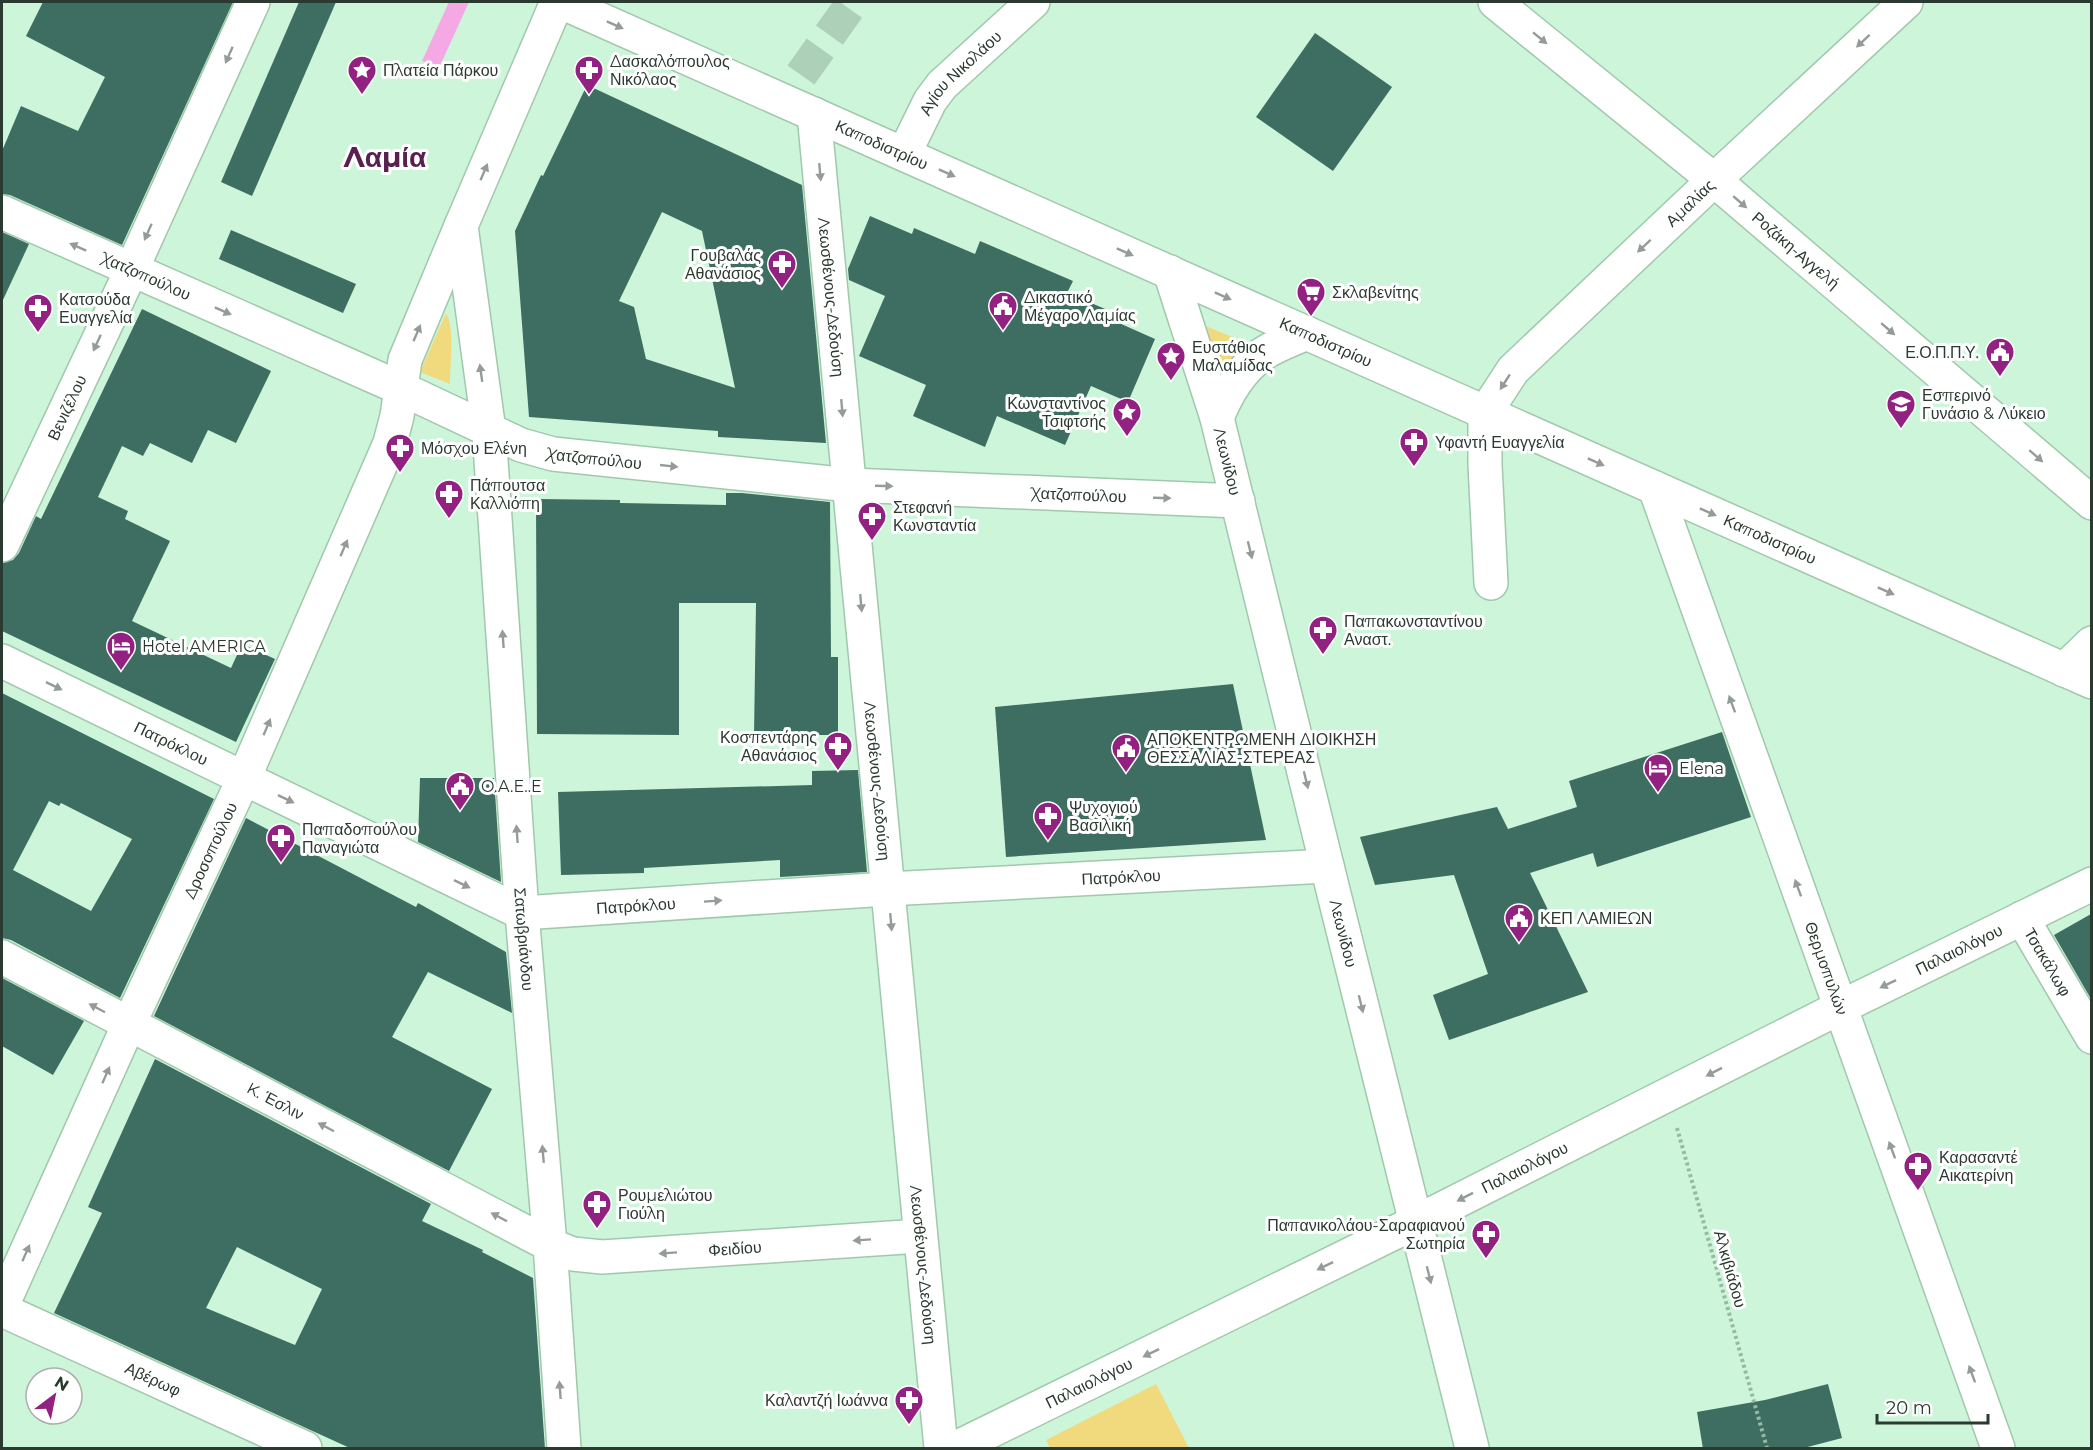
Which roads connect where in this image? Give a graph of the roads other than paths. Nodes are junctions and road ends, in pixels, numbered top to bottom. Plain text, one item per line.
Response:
1 (253, 2) edge
2 (556, 2) edge
3 (561, 2) edge
4 (1033, 2) edge
5 (1495, 2) edge
6 (1906, 2) edge
7 (814, 114) junction
8 (904, 154) junction
9 (1714, 180) junction
10 (2, 212) edge
11 (461, 226) junction
12 (131, 271) junction
13 (1170, 272) junction
14 (1307, 333) junction
15 (400, 388) junction
16 (1485, 413) junction
17 (1217, 418) junction
18 (489, 431) junction
19 (850, 485) junction
20 (1655, 488) junction
21 (1238, 501) junction
22 (2091, 503) edge
23 (2, 545) edge
24 (1491, 583) dead end
25 (2091, 643) edge
26 (2, 661) edge
27 (2078, 676) edge
28 (244, 778) junction
29 (1327, 866) junction
30 (2091, 884) edge
31 (887, 889) junction
32 (522, 913) junction
33 (2022, 918) junction
34 (2, 957) edge
35 (1841, 1007) junction
36 (129, 1024) junction
37 (2091, 1037) edge
38 (1416, 1222) junction
39 (920, 1236) junction
40 (550, 1245) junction
41 (2, 1308) edge
42 (305, 1449) edge
43 (564, 1449) edge
44 (941, 1449) edge
45 (956, 1449) edge
46 (1472, 1449) edge
47 (1998, 1449) edge

1 -> 12 main road, Βενιζέλου
11 -> 2 main road, Δροσοπούλου
3 -> 7 main road, Καποδιστρίου
4 - 8 main road, Αγίου Νικολάου
5 -> 9 main road, Ροζάκη-Αγγελή
6 -> 9 main road, Αμαλίας
7 - 8 main road, Καποδιστρίου
7 -> 19 main road, Λεωσθένους-Δεδούση
8 -> 13 main road, Καποδιστρίου
9 -> 16 main road, Αμαλίας
9 -> 22 main road, Ροζάκη-Αγγελή
12 -> 10 main road, Χατζοπούλου
15 -> 11 main road, Δροσοπούλου
18 -> 11 main road, Σατωβριάνδου
12 -> 15 main road, Χατζοπούλου
12 -> 23 main road, Βενιζέλου
13 -> 14 main road, Καποδιστρίου
13 - 17 main road, Λεωνίδου
14 - 16 main road, Καποδιστρίου
14 - 17 main road, Λεωνίδου
15 - 18 main road, Χατζοπούλου
28 -> 15 main road, Δροσοπούλου
16 -> 20 main road, Καποδιστρίου
16 - 24 main road
17 - 21 main road, Λεωνίδου
18 -> 19 main road, Χατζοπούλου
32 -> 18 main road, Σατωβριάνδου
19 -> 21 main road, Χατζοπούλου
19 -> 31 main road, Λεωσθένους-Δεδούση
20 -> 27 main road, Καποδιστρίου
35 -> 20 main road, Θερμοπυλών
21 -> 29 main road, Λεωνίδου
25 - 27 main road
26 -> 28 main road, Πατρόκλου
28 -> 32 main road, Πατρόκλου
28 - 36 main road, Δροσοπούλου
29 - 31 main road, Πατρόκλου
29 -> 38 main road, Λεωνίδου
30 - 33 main road, Παλαιολόγου
32 -> 31 main road, Πατρόκλου
31 -> 39 main road, Λεωσθένους-Δεδούση
40 -> 32 main road, Σατωβριάνδου
33 -> 35 main road, Παλαιολόγου
33 - 37 main road, Τσακάλωφ
36 -> 34 main road, K. Έσλιν
35 -> 38 main road, Παλαιολόγου
47 -> 35 main road, Θερμοπυλών
40 -> 36 main road, K. Έσλιν
41 -> 36 main road, Δροσοπούλου
38 -> 45 main road, Παλαιολόγου
38 -> 46 main road, Λεωνίδου
39 -> 40 main road, Φειδίου
39 - 44 main road, Λεωσθένους-Δεδούση
43 -> 40 main road, Σατωβριάνδου
41 - 42 main road, Αβέρωφ

